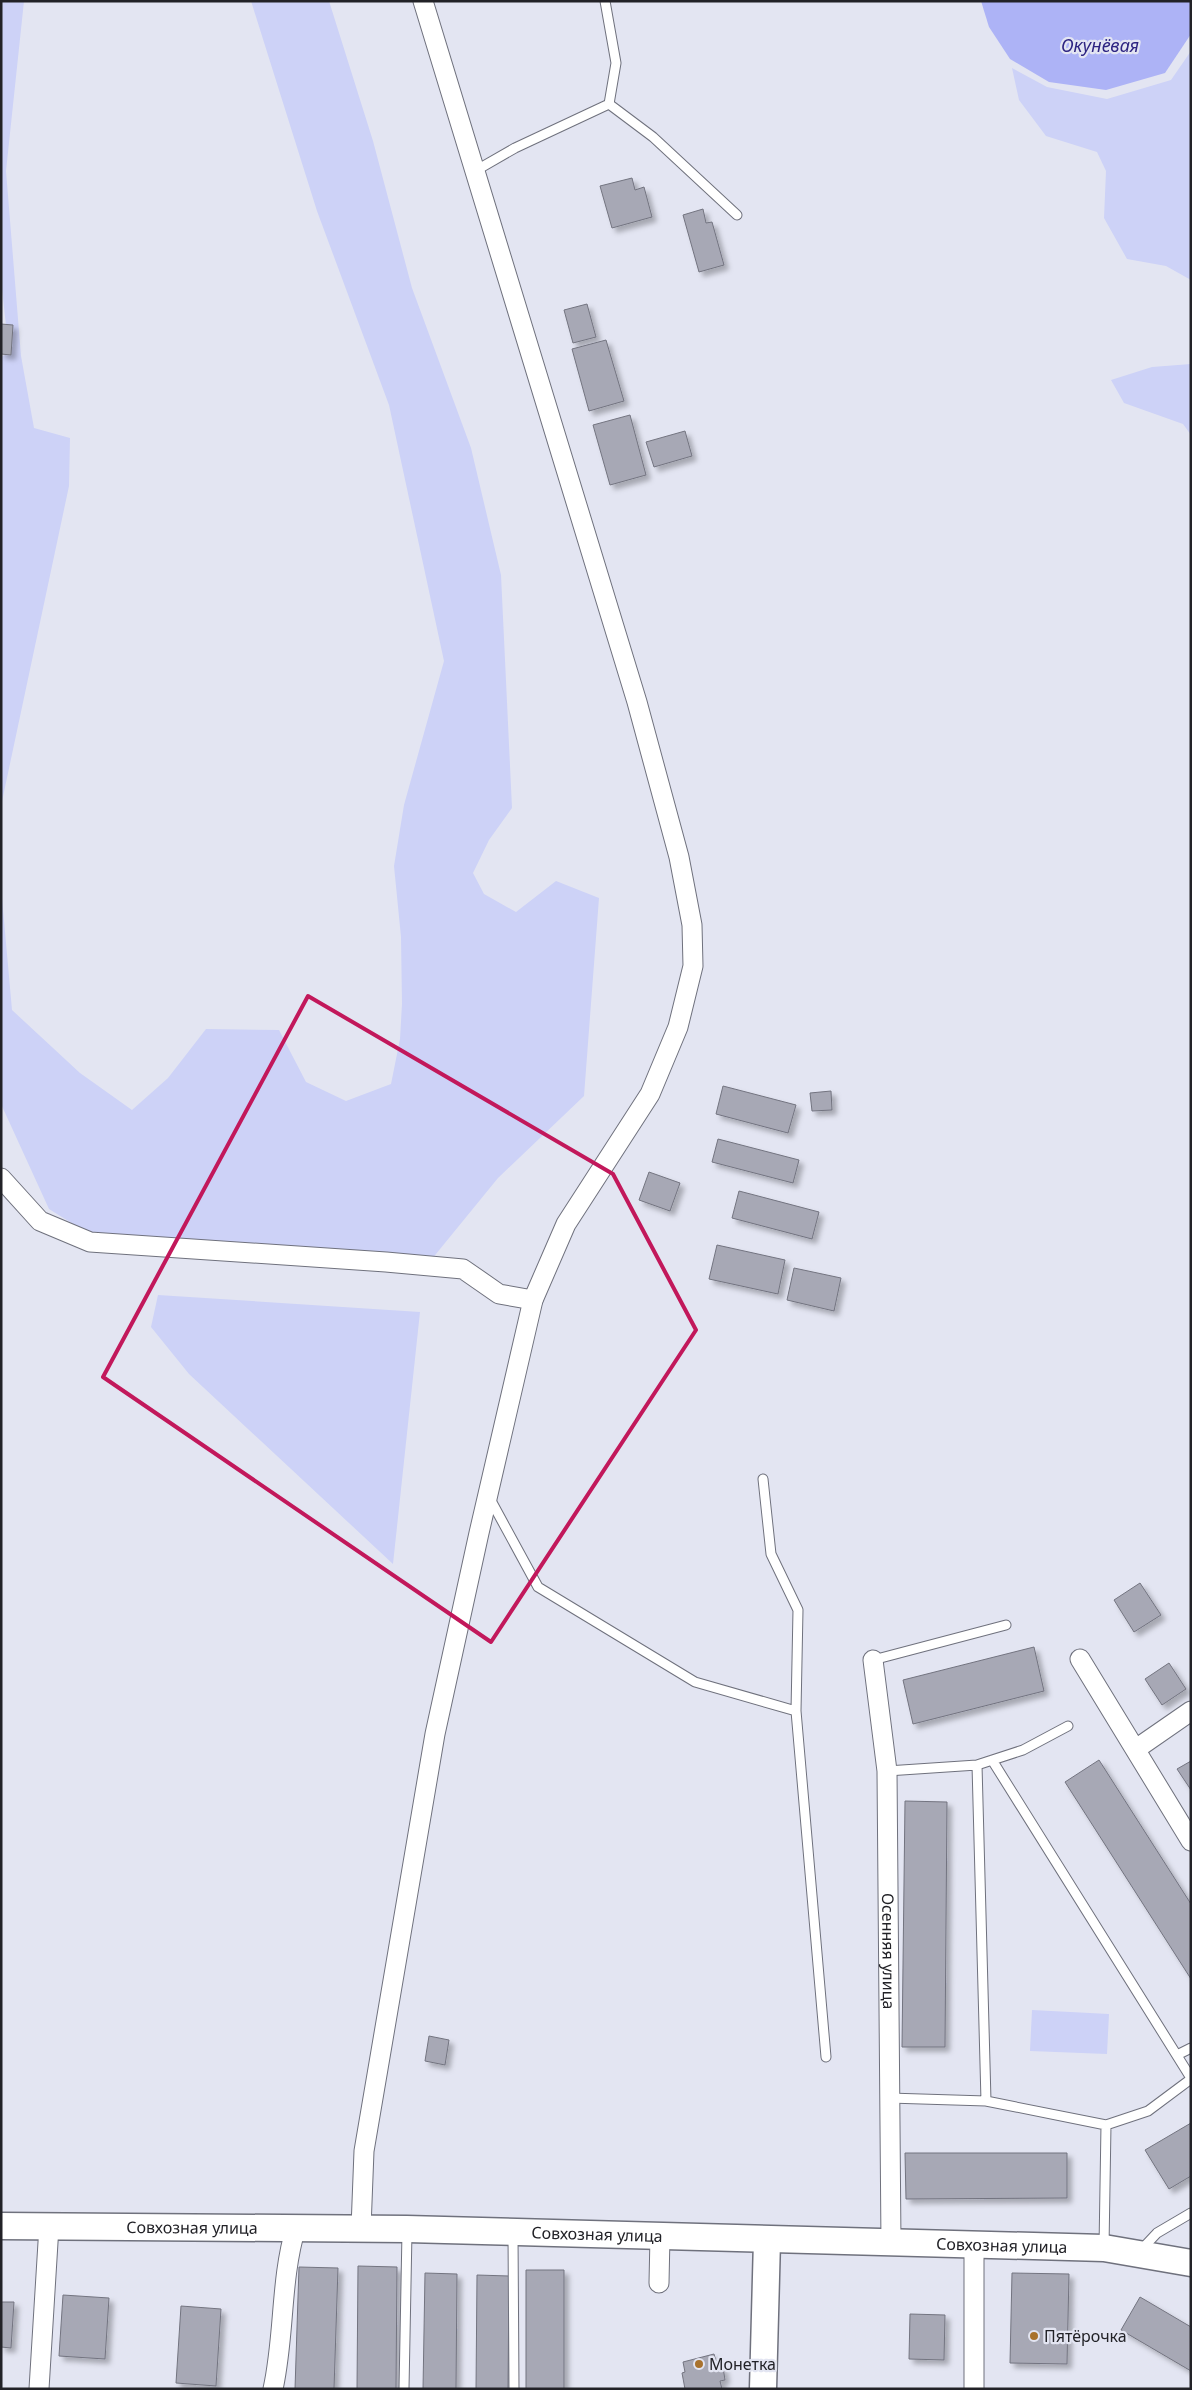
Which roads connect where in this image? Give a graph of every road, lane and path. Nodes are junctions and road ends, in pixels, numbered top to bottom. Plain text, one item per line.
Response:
1 (423, 1) edge
2 (604, 1) edge
3 (609, 104) junction
4 (475, 171) junction
5 (737, 215) dead end
6 (1, 1178) edge
7 (533, 1300) junction
8 (764, 1479) dead end
9 (488, 1495) junction
10 (1006, 1625) dead end
11 (1080, 1659) dead end
12 (873, 1660) joint
13 (796, 1711) junction
14 (1191, 1711) edge
15 (1068, 1726) dead end
16 (1136, 1749) junction
17 (992, 1760) junction
18 (977, 1766) junction
19 (887, 1771) junction
20 (1191, 1841) edge
21 (1191, 2048) edge
22 (1177, 2055) junction
23 (826, 2057) dead end
24 (1191, 2078) edge
25 (889, 2098) junction
26 (986, 2101) junction
27 (1106, 2124) junction
28 (1191, 2213) edge
29 (1, 2226) edge
30 (49, 2226) junction
31 (296, 2227) junction
32 (361, 2228) junction
33 (407, 2229) junction
34 (514, 2231) junction
35 (660, 2236) junction
36 (767, 2240) junction
37 (890, 2243) junction
38 (974, 2244) junction
39 (1104, 2248) junction
40 (1138, 2253) junction
41 (1191, 2263) edge
42 (660, 2283) dead end
43 (38, 2389) edge
44 (273, 2389) edge
45 (404, 2389) edge
46 (514, 2389) edge
47 (763, 2389) edge
48 (974, 2389) edge

1 - 4 street
2 - 3 lane
3 - 4 lane
3 - 5 lane
4 - 7 street
6 - 7 street
7 - 9 street
8 - 13 lane
9 - 13 lane
9 - 32 street
10 - 12 lane
11 - 16 street
12 - 19 street, Осенняя улица
13 - 23 lane
14 - 16 street
15 - 17 lane
16 - 20 street
17 - 18 lane
17 - 22 lane
18 - 19 lane
18 - 26 lane
19 - 25 street, Осенняя улица
21 - 22 lane
22 - 24 lane
24 - 27 lane
25 - 26 lane
25 - 37 street, Осенняя улица
26 - 27 lane
27 - 39 lane
28 - 40 lane
29 - 30 main road, Совхозная улица
30 - 31 main road, Совхозная улица
30 - 43 street
31 - 32 main road, Совхозная улица
31 - 44 street
32 - 33 main road, Совхозная улица
33 - 34 main road, Совхозная улица
33 - 45 lane
34 - 35 main road, Совхозная улица
34 - 46 lane
35 - 36 main road, Совхозная улица
35 - 42 street
36 - 37 main road, Совхозная улица
36 - 47 main road
37 - 38 main road, Совхозная улица
38 - 39 main road, Совхозная улица
38 - 48 street
39 - 40 main road, Совхозная улица
40 - 41 main road, Совхозная улица

